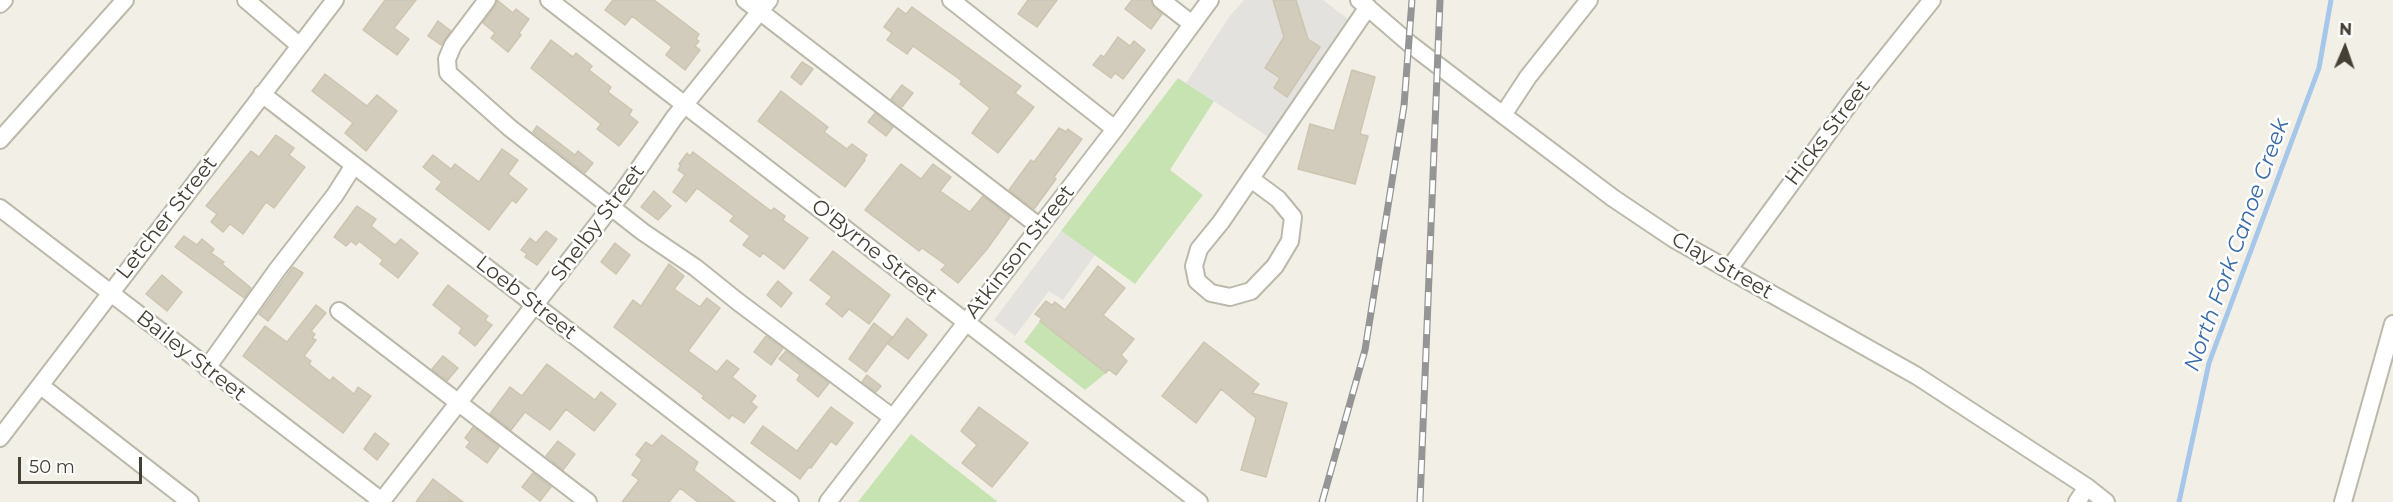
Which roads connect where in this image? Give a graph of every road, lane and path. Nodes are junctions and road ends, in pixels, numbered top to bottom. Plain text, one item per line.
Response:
1 (4, 0) edge
2 (125, 0) edge
3 (246, 0) edge
4 (335, 0) edge
5 (487, 0) edge
6 (549, 0) edge
7 (745, 0) edge
8 (951, 0) edge
9 (1161, 0) edge
10 (1210, 0) edge
11 (1589, 0) edge
12 (1932, 0) edge
13 (0, 4) edge
14 (1364, 4) edge
15 (765, 6) edge
16 (1192, 24) junction
17 (300, 46) junction
18 (262, 94) junction
19 (685, 105) junction
20 (1503, 115) junction
21 (1115, 129) junction
22 (0, 140) edge
23 (354, 165) junction
24 (1251, 179) junction
25 (611, 206) junction
26 (0, 208) edge
27 (1040, 227) junction
28 (1728, 270) junction
29 (109, 293) junction
30 (535, 305) junction
31 (339, 311) dead end
32 (966, 322) junction
33 (2393, 324) edge
34 (207, 368) junction
35 (41, 386) junction
36 (460, 402) junction
37 (892, 418) junction
38 (0, 438) edge
39 (2087, 487) junction
40 (190, 502) edge
41 (382, 502) edge
42 (588, 502) edge
43 (790, 502) edge
44 (828, 502) edge
45 (1199, 502) edge
46 (2077, 502) edge
47 (2106, 502) edge
48 (2343, 502) edge

1 - 13 street
2 - 22 street
3 - 17 street
4 - 17 street, Letcher Street
5 - 25 street
6 - 19 street, O'Byrne Street
7 - 15 street
8 - 21 street
9 - 16 street
10 - 16 street, Atkinson Street
11 - 20 street
12 - 28 street, Hicks Street
14 - 20 street, Clay Street
14 - 24 street
15 - 19 street, Shelby Street
15 - 27 street
16 - 21 street, Atkinson Street
17 - 18 street, Letcher Street
18 - 23 street, Loeb Street
18 - 29 street, Letcher Street
19 - 25 street, Shelby Street
19 - 32 street, O'Byrne Street
20 - 28 street, Clay Street
21 - 27 street, Atkinson Street
23 - 30 street, Loeb Street
23 - 34 street
24 - 24 street
25 - 30 street, Shelby Street
25 - 37 street
26 - 29 street, Bailey Street
27 - 32 street, Atkinson Street
28 - 39 street, Clay Street
29 - 34 street, Bailey Street
29 - 35 street, Letcher Street
30 - 36 street, Shelby Street
30 - 43 street, Loeb Street
31 - 36 street
32 - 37 street, Atkinson Street
32 - 45 street, O'Byrne Street
33 - 48 street
34 - 41 street, Bailey Street
35 - 38 street, Letcher Street
35 - 40 street
36 - 41 street, Shelby Street
36 - 42 street
37 - 44 street, Atkinson Street
39 - 46 street
39 - 47 street, Clay Street

